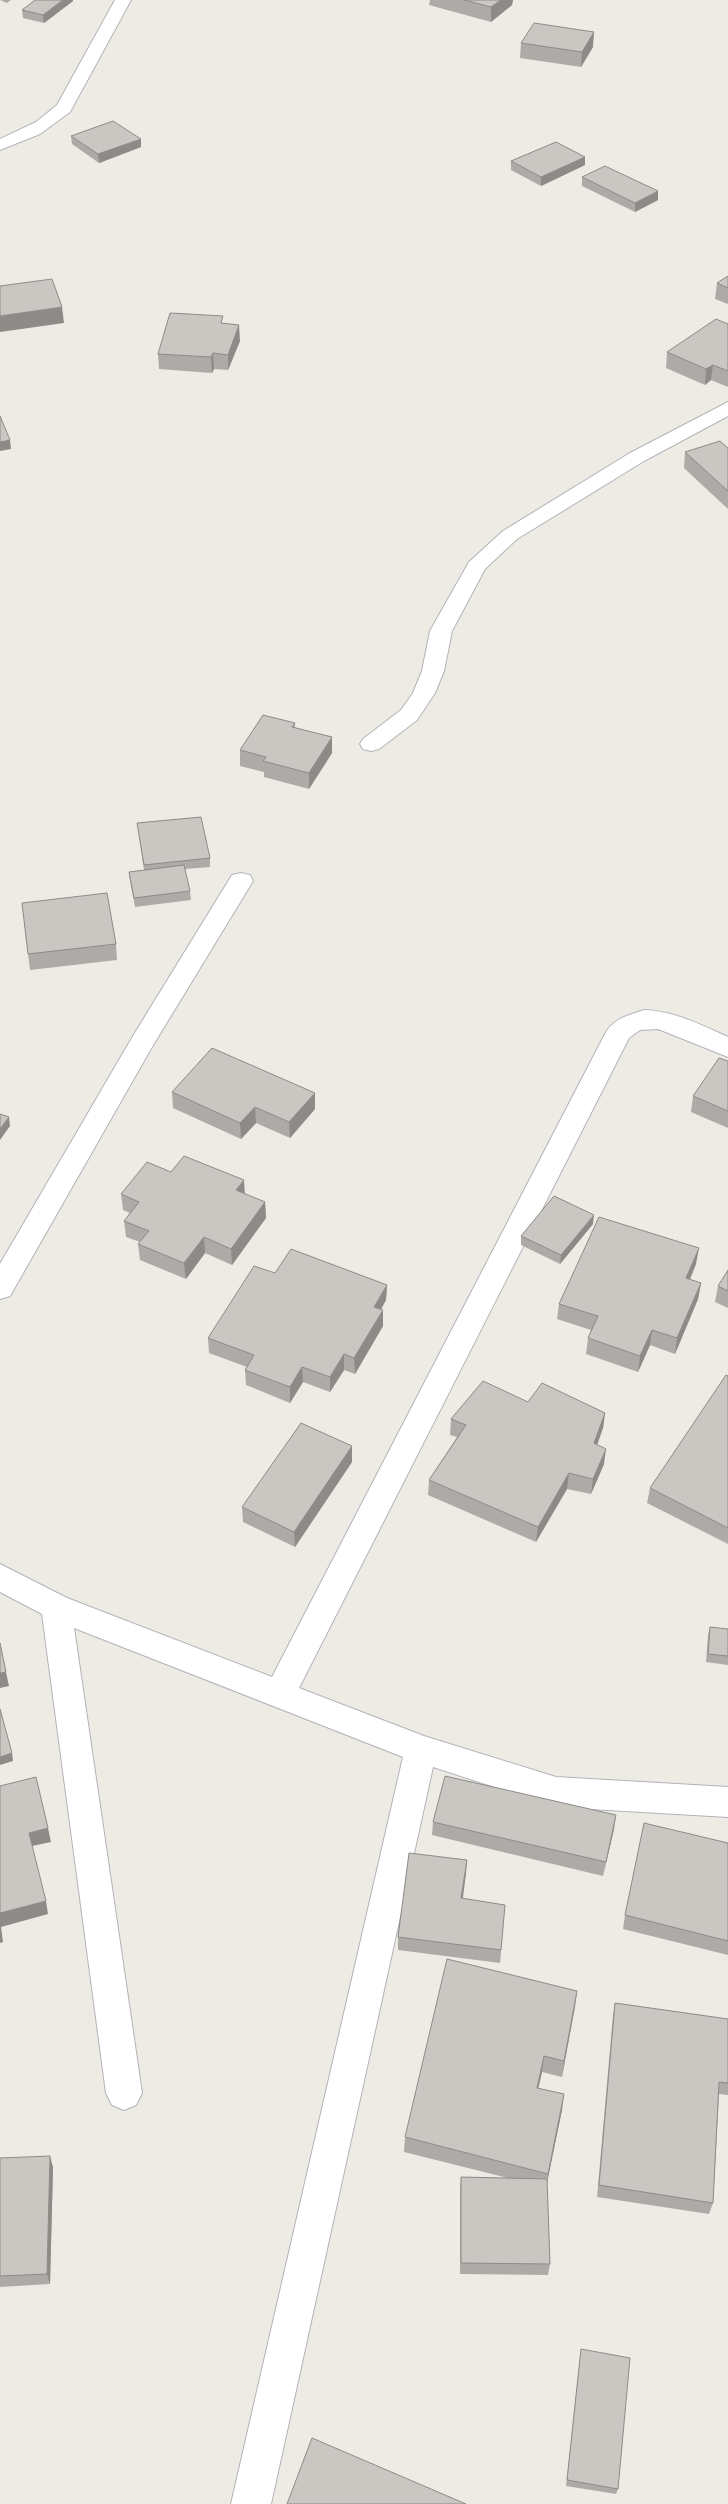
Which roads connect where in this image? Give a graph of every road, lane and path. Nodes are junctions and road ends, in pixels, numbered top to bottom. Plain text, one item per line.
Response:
1 (123, 0) edge
2 (0, 145) edge
3 (728, 408) edge
4 (371, 744) dead end
5 (241, 881) dead end
6 (728, 1048) edge
7 (0, 1288) edge
8 (0, 1576) edge
9 (56, 1607) junction
10 (280, 1694) junction
11 (421, 1749) junction
12 (728, 1802) edge
13 (124, 2093) dead end
14 (251, 2504) edge

1 - 2 street
3 - 4 street
5 - 7 street
6 - 10 street
8 - 9 street
9 - 10 street
9 - 13 street
10 - 11 street
11 - 12 street
11 - 14 street

